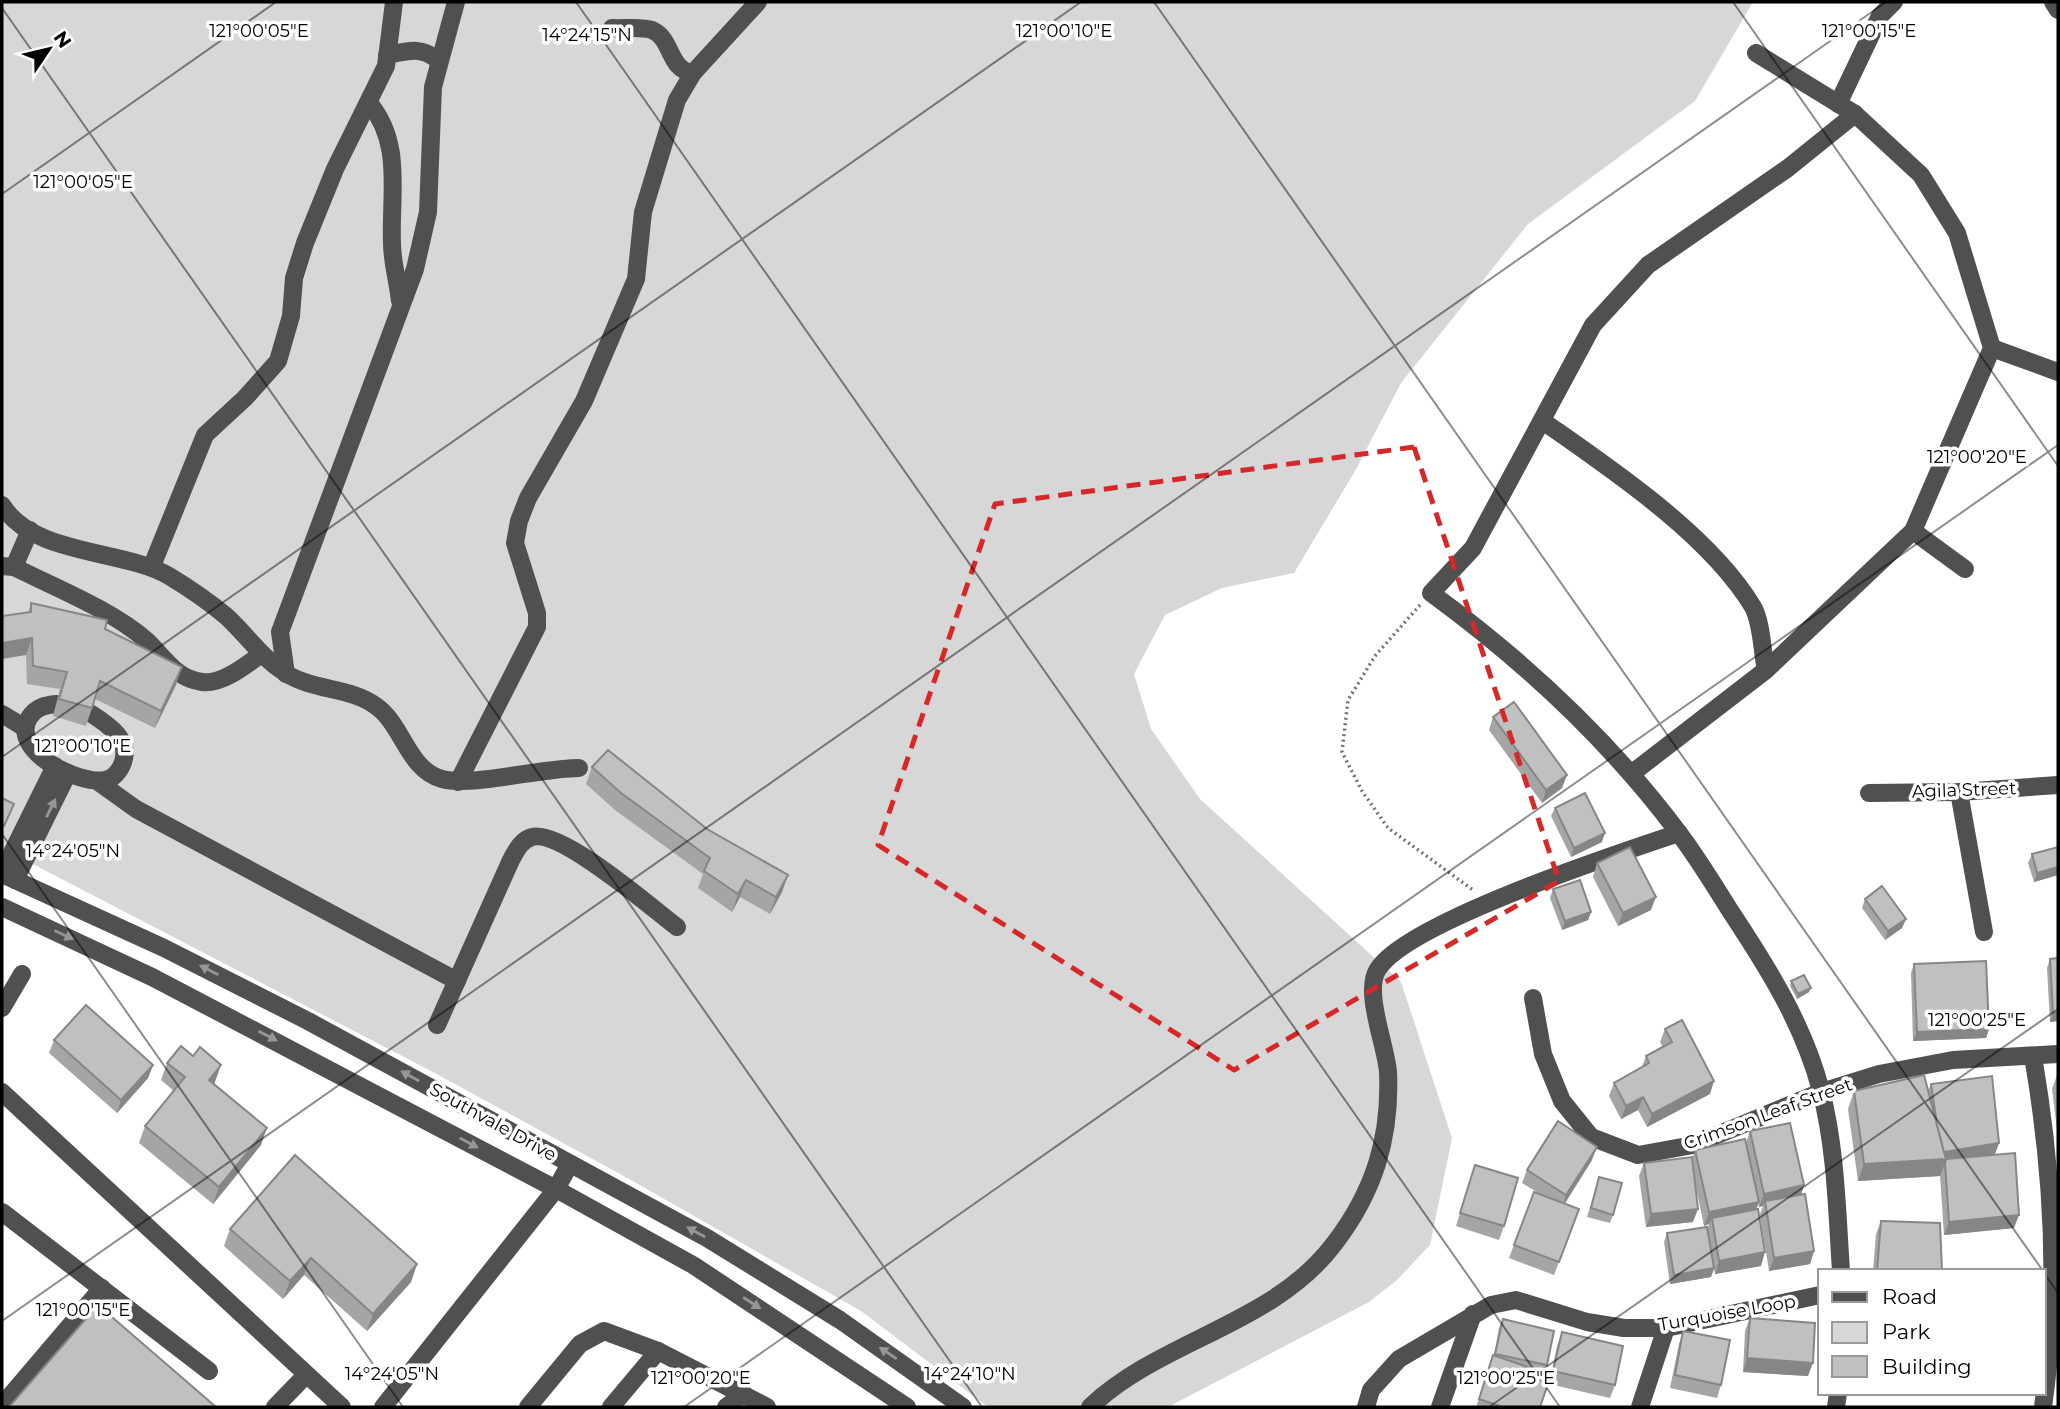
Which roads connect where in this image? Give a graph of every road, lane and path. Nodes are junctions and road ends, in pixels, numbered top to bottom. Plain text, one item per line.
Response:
1 (394, 2) edge
2 (456, 2) edge
3 (758, 2) edge
4 (1894, 2) edge
5 (2053, 2) edge
6 (2058, 10) edge
7 (612, 28) dead end
8 (1756, 54) dead end
9 (387, 55) junction
10 (438, 60) junction
11 (693, 73) junction
12 (369, 103) junction
13 (1838, 104) junction
14 (1855, 114) junction
15 (401, 305) junction
16 (1992, 348) junction
17 (2058, 372) edge
18 (1544, 422) junction
19 (2, 505) edge
20 (30, 530) junction
21 (1913, 531) junction
22 (8, 566) edge
23 (152, 566) junction
24 (1965, 569) dead end
25 (1431, 593) junction
26 (260, 656) junction
27 (1766, 670) junction
28 (286, 674) junction
29 (57, 704) edge
30 (90, 713) edge
31 (2, 714) edge
32 (25, 728) junction
33 (579, 768) dead end
34 (61, 769) junction
35 (1631, 774) junction
36 (97, 781) junction
37 (458, 782) junction
38 (2058, 785) edge
39 (1959, 792) junction
40 (1869, 793) dead end
41 (1679, 833) junction
42 (6, 876) edge
43 (1486, 905) junction
44 (2, 907) edge
45 (677, 927) dead end
46 (1984, 932) dead end
47 (22, 974) dead end
48 (457, 981) junction
49 (1533, 998) dead end
50 (2, 1008) edge
51 (437, 1025) dead end
52 (2058, 1054) edge
53 (2033, 1056) junction
54 (2, 1092) edge
55 (1821, 1092) junction
56 (570, 1164) junction
57 (556, 1189) junction
58 (2, 1212) edge
59 (1842, 1269) edge
60 (102, 1288) junction
61 (1818, 1295) edge
62 (1473, 1314) junction
63 (1666, 1328) junction
64 (658, 1351) junction
65 (209, 1371) dead end
66 (306, 1374) junction
67 (2046, 1385) edge
68 (744, 1394) junction
69 (5, 1402) dead end
70 (275, 1407) edge
71 (342, 1407) edge
72 (383, 1407) edge
73 (528, 1407) edge
74 (611, 1407) edge
75 (726, 1407) edge
76 (767, 1407) edge
77 (907, 1407) edge
78 (964, 1407) edge
79 (1090, 1407) edge
80 (1366, 1407) edge
81 (1440, 1407) edge
82 (1640, 1407) edge

1 - 9 street
2 - 10 street
3 - 11 street
4 - 13 street
5 - 6 street
7 - 11 street
8 - 13 street
9 - 10 street
9 - 12 street
10 - 15 street
11 - 37 street
12 - 15 street
12 - 23 street
13 - 14 street
14 - 16 street
14 - 18 street
15 - 28 street
16 - 17 street
16 - 21 street
18 - 25 street
18 - 27 street
19 - 20 street
20 - 22 street
20 - 23 street
21 - 24 street
21 - 27 street
22 - 26 street
23 - 26 street
25 - 35 street
25 - 43 path
26 - 28 street
27 - 35 street
28 - 37 street
29 - 32 street
30 - 36 street
31 - 32 street
32 - 34 street
33 - 37 street
34 - 36 street
34 - 42 street
35 - 41 street
36 - 48 street
38 - 39 street, Agila Street
39 - 40 street, Agila Street
39 - 46 street
41 - 43 street
41 - 55 street
56 -> 42 street, Southvale Drive
43 - 79 street
44 -> 57 street, Southvale Drive
45 - 48 street
47 - 50 street
48 - 51 street
49 - 55 street, Crimson Leaf Street
52 - 53 street, Crimson Leaf Street
53 - 55 street, Crimson Leaf Street
53 - 67 street
54 - 66 street
55 - 59 street
56 - 57 street
78 -> 56 street, Southvale Drive
57 - 72 street
57 -> 77 street, Southvale Drive
58 - 60 street
60 - 65 street
60 - 69 street
61 - 63 street, Turquoise Loop
62 - 63 street, Turquoise Loop
62 - 80 street, Turquoise Loop
62 - 81 street
63 - 82 street
64 - 68 street
64 - 73 street
64 - 74 street
66 - 70 street
66 - 71 street
68 - 75 street
68 - 76 street

